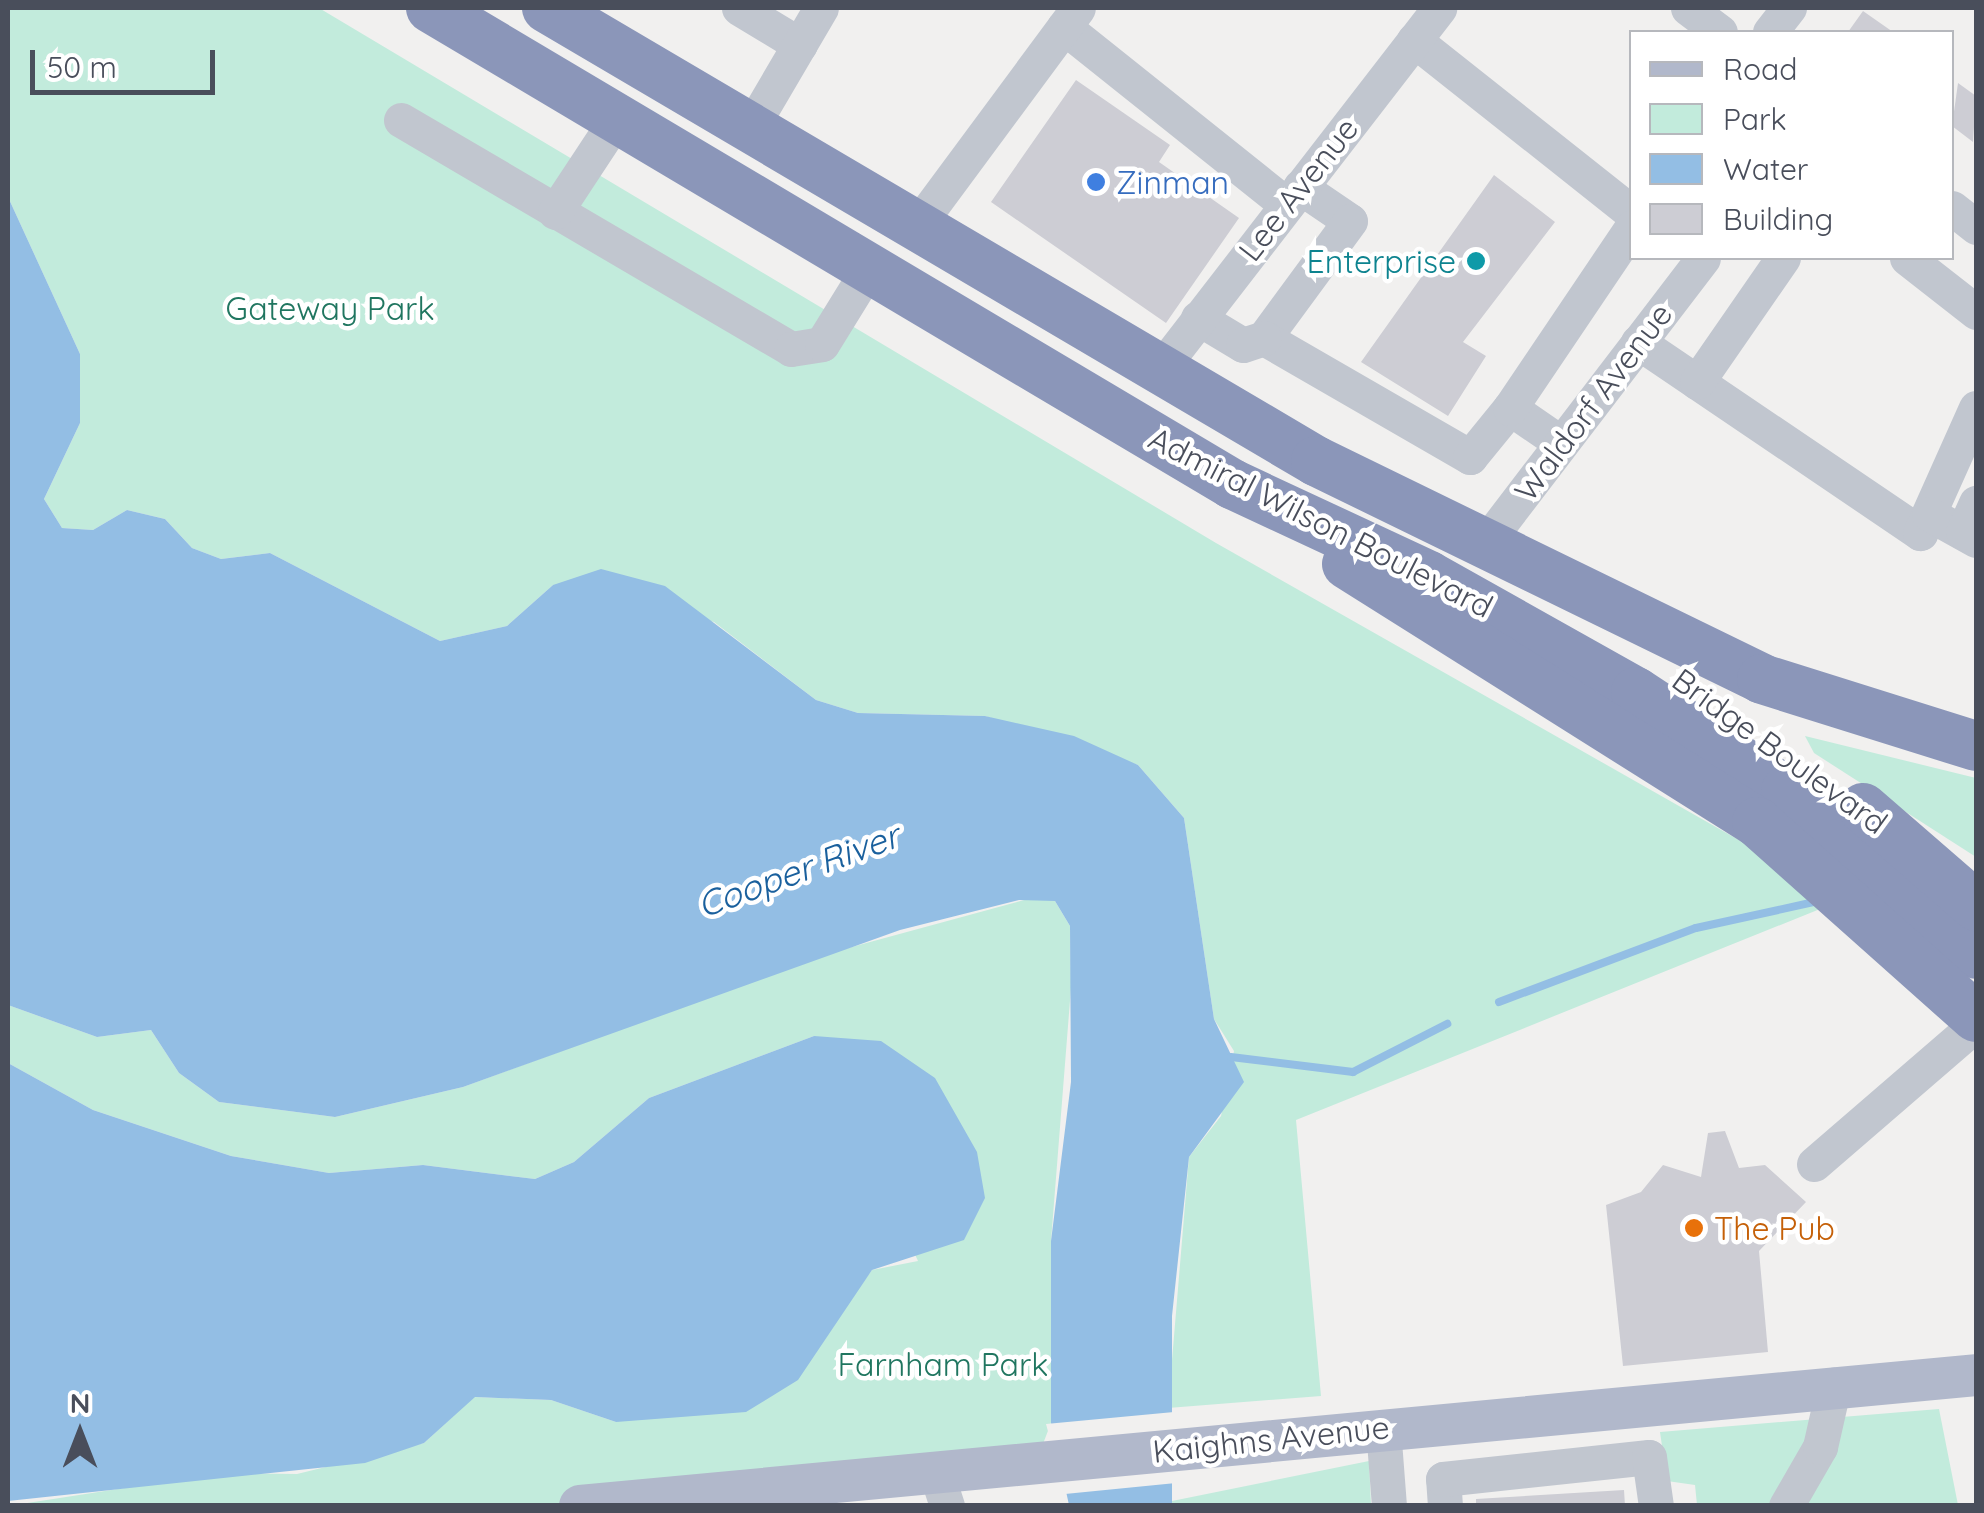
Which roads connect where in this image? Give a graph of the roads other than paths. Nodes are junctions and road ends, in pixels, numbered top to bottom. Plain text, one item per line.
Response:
1 (431, 8) edge
2 (547, 8) edge
3 (739, 8) edge
4 (820, 8) edge
5 (1440, 8) edge
6 (1688, 8) edge
7 (1789, 8) edge
8 (1071, 17) edge
9 (1717, 30) edge
10 (1772, 30) edge
11 (1414, 40) junction
12 (800, 44) junction
13 (617, 118) junction
14 (401, 120) dead end
15 (750, 128) junction
16 (1293, 196) junction
17 (1954, 210) edge
18 (1629, 211) edge
19 (555, 212) junction
20 (1976, 227) edge
21 (916, 228) junction
22 (1629, 231) edge
23 (1701, 260) edge
24 (1782, 260) edge
25 (1910, 260) edge
26 (868, 268) junction
27 (1976, 312) edge
28 (1198, 318) junction
29 (1264, 338) junction
30 (1638, 342) junction
31 (1158, 372) junction
32 (1697, 382) junction
33 (1510, 408) junction
34 (1976, 408) edge
35 (1561, 443) junction
36 (1232, 484) junction
37 (1929, 514) junction
38 (1972, 525) edge
39 (1483, 546) junction
40 (1582, 596) junction
41 (1976, 746) edge
42 (1925, 892) edge
43 (1976, 954) edge
44 (1976, 1021) edge
45 (1814, 1164) dead end
46 (1972, 1371) edge
47 (1834, 1385) junction
48 (1644, 1403) junction
49 (1439, 1423) junction
50 (1383, 1428) junction
51 (1649, 1457) junction
52 (942, 1489) edge
53 (1444, 1492) edge
54 (580, 1506) edge
55 (1389, 1506) edge
56 (1656, 1506) edge
57 (1786, 1506) edge

1 - 13 highway, Admiral Wilson Boulevard
2 - 15 highway, Admiral Wilson Boulevard
3 - 12 street
4 - 12 street
5 - 11 street, Lee Avenue
6 - 9 street
7 - 10 street
8 - 16 street
8 - 21 street
11 - 16 street, Lee Avenue
11 - 18 street
12 - 15 street
13 - 19 street
13 - 26 highway, Admiral Wilson Boulevard
14 - 19 street
15 - 21 highway, Admiral Wilson Boulevard
16 - 28 street, Lee Avenue
16 - 29 street
17 - 20 street
19 - 26 street
21 - 31 highway, Admiral Wilson Boulevard
22 - 33 street
23 - 30 street, Waldorf Avenue
24 - 32 street
25 - 27 street
26 - 36 highway, Admiral Wilson Boulevard
28 - 29 street
28 - 31 street, Lee Avenue
29 - 33 street
30 - 32 street
30 - 35 street, Waldorf Avenue
31 - 39 highway, Admiral Wilson Boulevard
32 - 37 street
33 - 35 street
34 - 37 street
35 - 39 street, Waldorf Avenue
36 - 42 highway, Admiral Wilson Boulevard
36 - 42 highway
37 - 38 street
39 - 40 highway, Admiral Wilson Boulevard
40 - 41 highway, Admiral Wilson Boulevard
40 - 42 highway, Bridge Boulevard
42 - 43 highway, Admiral Wilson Boulevard
42 - 44 highway
44 - 45 street
46 - 47 main road, Kaighns Avenue
47 - 48 main road, Kaighns Avenue
47 - 57 street
48 - 49 main road, Kaighns Avenue
48 - 51 street
49 - 50 main road, Kaighns Avenue
49 - 53 street
50 - 52 main road, Kaighns Avenue
50 - 55 street
51 - 53 street
51 - 56 street
52 - 54 main road, Kaighns Avenue

